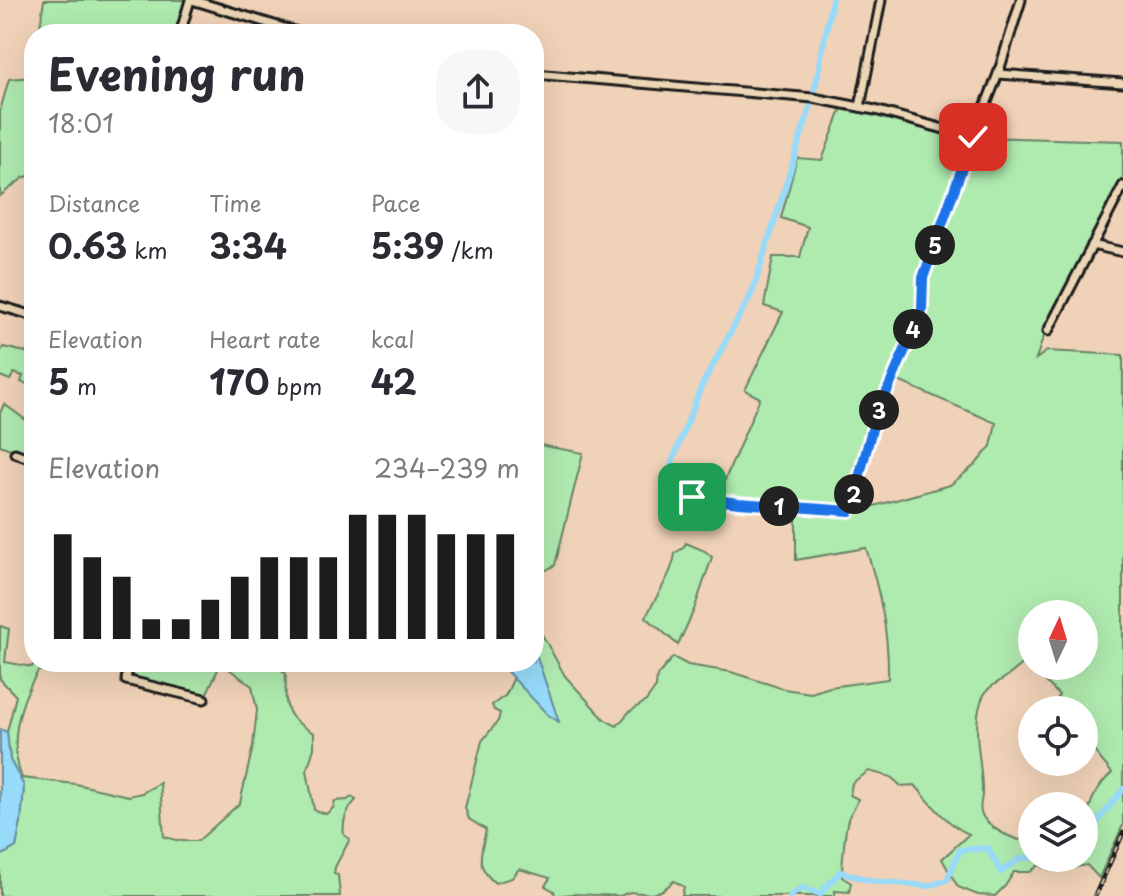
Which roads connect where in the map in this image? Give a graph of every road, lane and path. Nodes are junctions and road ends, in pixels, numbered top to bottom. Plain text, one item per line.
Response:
1 (191, 0) edge
2 (881, 0) edge
3 (1021, 0) edge
4 (183, 24) edge
5 (271, 24) edge
6 (998, 74) junction
7 (544, 75) edge
8 (1123, 83) edge
9 (860, 107) junction
10 (973, 137) junction
11 (1123, 186) edge
12 (1092, 245) junction
13 (1123, 252) edge
14 (0, 306) edge
15 (24, 313) edge
16 (1048, 331) dead end
17 (15, 453) dead end
18 (24, 456) edge
19 (692, 497) dead end
20 (127, 672) edge
21 (204, 699) dead end

1 - 4 street
1 - 5 street
2 - 9 street
3 - 6 street
6 - 8 street
6 - 10 street
7 - 9 street
9 - 10 street
10 - 19 street
11 - 12 street
12 - 13 street
12 - 16 street
14 - 15 street
17 - 18 street
20 - 21 street

